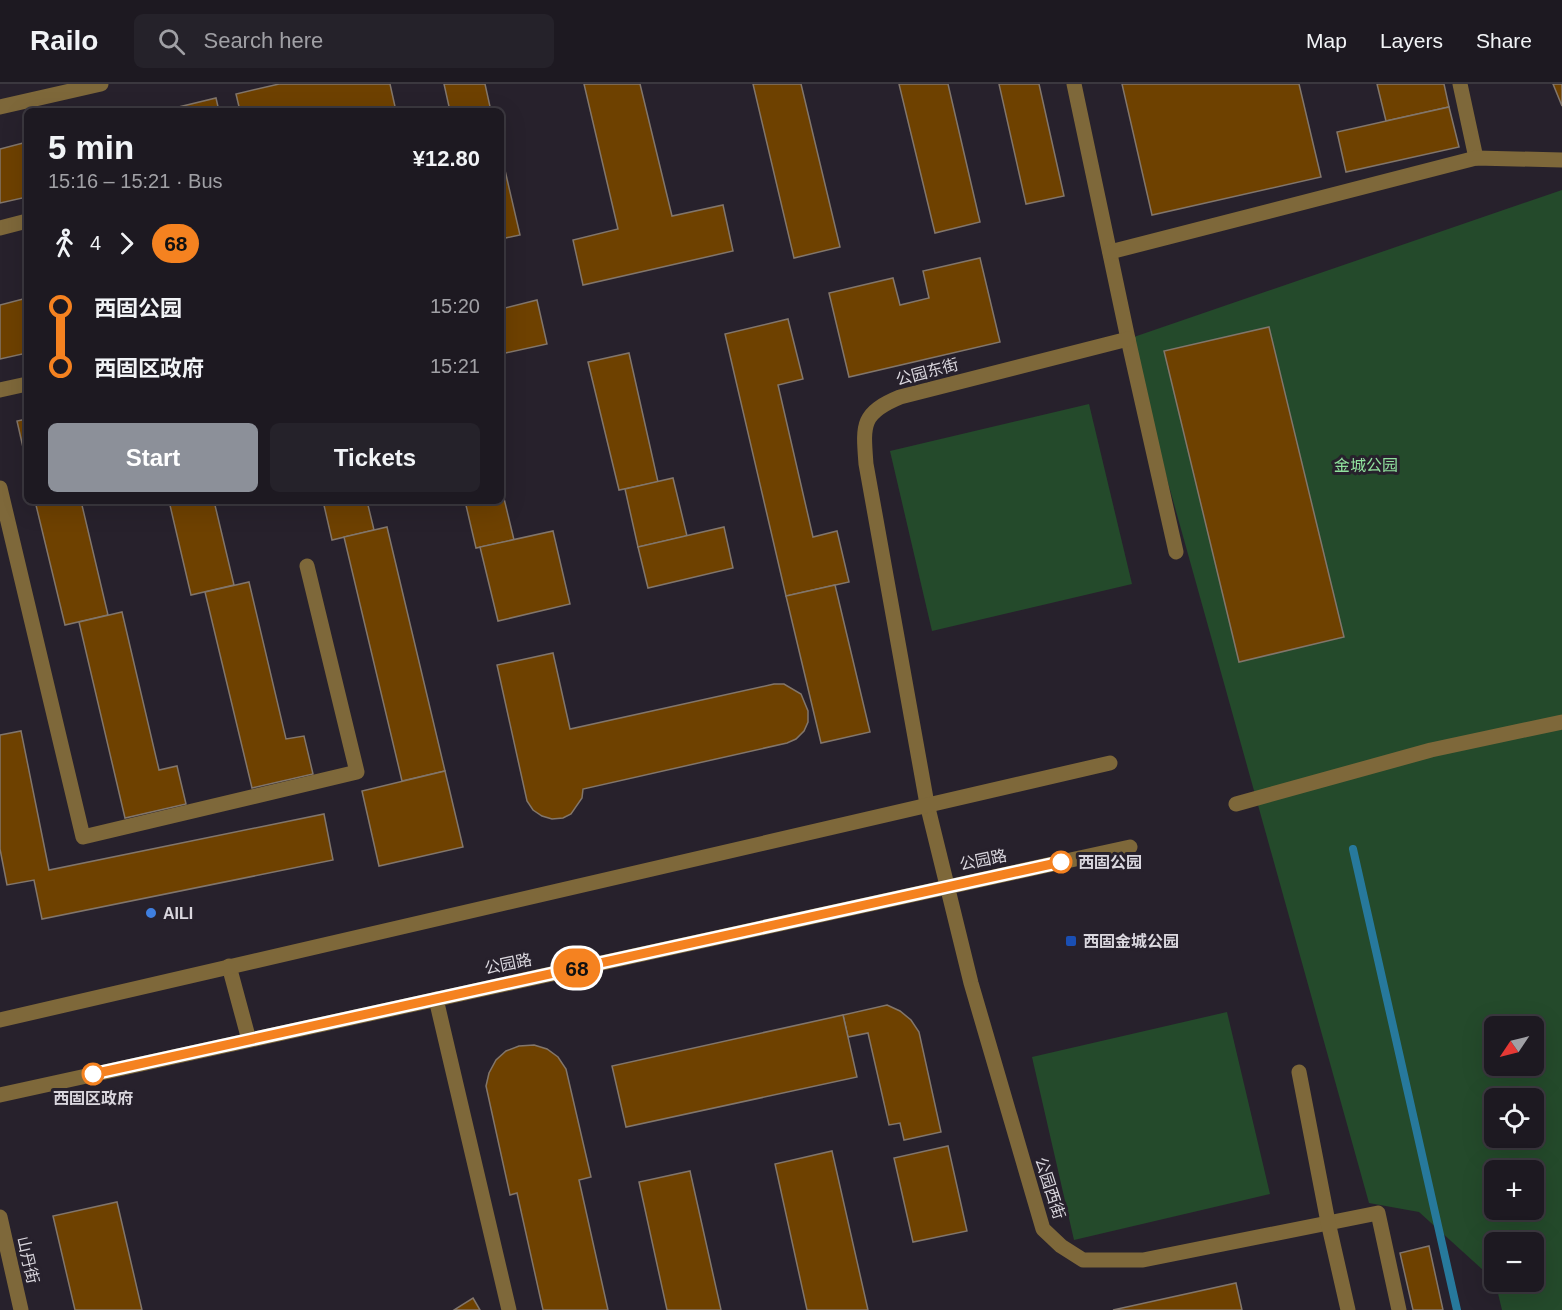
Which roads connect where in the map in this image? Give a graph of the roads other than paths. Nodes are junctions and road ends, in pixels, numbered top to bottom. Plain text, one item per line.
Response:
1 (101, 84) edge
2 (1074, 84) edge
3 (1460, 84) edge
4 (0, 107) edge
5 (1476, 158) junction
6 (1562, 160) edge
7 (24, 222) edge
8 (0, 228) edge
9 (1110, 252) junction
10 (1128, 339) junction
11 (24, 385) edge
12 (0, 390) edge
13 (0, 488) edge
14 (1176, 552) dead end
15 (307, 566) dead end
16 (1562, 722) edge
17 (1110, 763) dead end
18 (927, 804) junction
19 (1236, 804) dead end
20 (1130, 847) dead end
21 (947, 887) junction
22 (229, 966) junction
23 (436, 999) junction
24 (0, 1020) edge
25 (249, 1040) junction
26 (1299, 1072) dead end
27 (0, 1095) edge
28 (0, 1217) edge
29 (1328, 1222) junction
30 (21, 1310) edge
31 (510, 1310) edge
32 (1348, 1310) edge
33 (1400, 1310) edge

1 - 4 street
2 - 9 street
3 - 5 street
5 - 6 street
5 - 9 street
7 - 8 street
9 - 10 street
10 - 14 street
10 - 18 street, 公园东街
11 - 12 street
13 - 15 street
16 - 19 street
17 - 18 street
18 - 21 street, 公园西街
18 - 22 street
20 - 21 street, 公园路
21 - 23 street, 公园路
21 - 29 street, 公园西街
22 - 24 street
22 - 25 street
23 - 25 street, 公园路
23 - 31 street
25 - 27 street, 公园路
26 - 29 street
28 - 30 street, 山丹街
29 - 32 street
29 - 33 street, 公园西街

